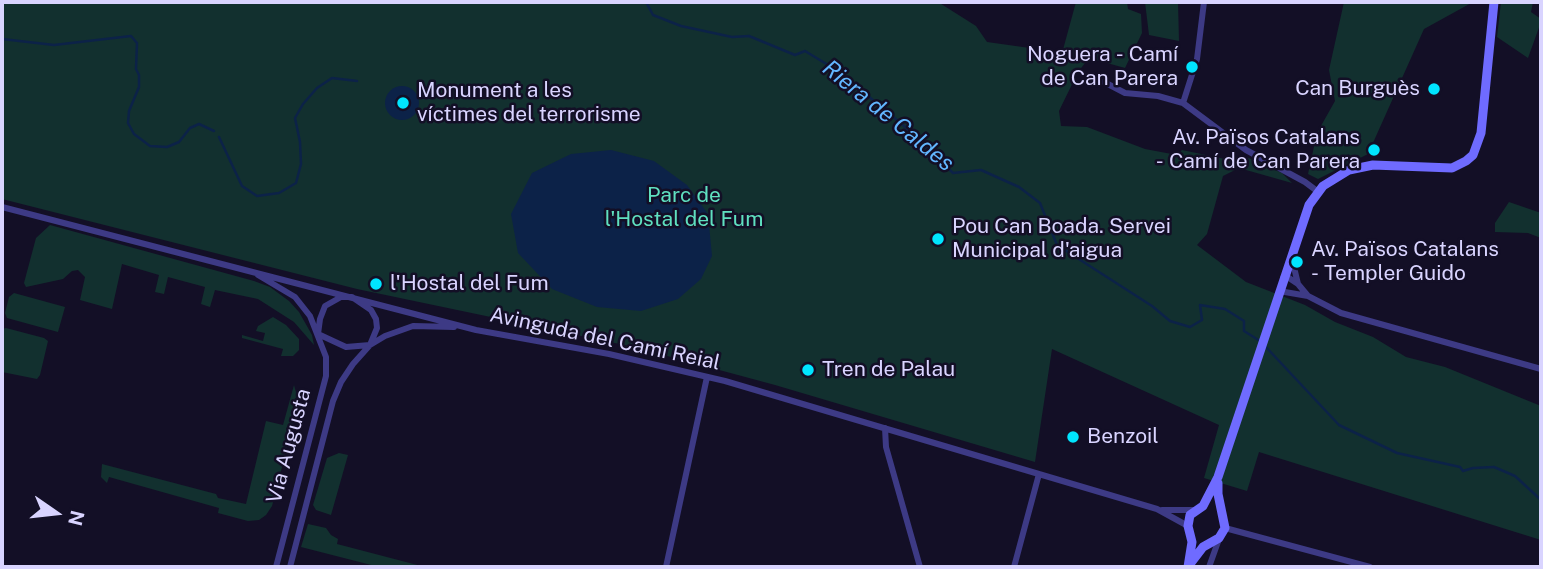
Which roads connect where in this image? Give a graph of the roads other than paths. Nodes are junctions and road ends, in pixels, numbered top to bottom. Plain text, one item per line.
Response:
1 (1204, 2) edge
2 (1494, 2) edge
3 (1104, 82) dead end
4 (1183, 103) junction
5 (1317, 191) junction
6 (2, 207) edge
7 (1291, 254) junction
8 (247, 270) junction
9 (1283, 278) junction
10 (1298, 284) junction
11 (1279, 291) junction
12 (352, 296) junction
13 (1308, 296) junction
14 (476, 330) junction
15 (318, 334) junction
16 (370, 345) junction
17 (1541, 369) edge
18 (707, 377) junction
19 (885, 428) junction
20 (1039, 474) junction
21 (1218, 477) junction
22 (1199, 508) junction
23 (1157, 509) junction
24 (1222, 513) junction
25 (1225, 528) junction
26 (1190, 529) junction
27 (1214, 540) junction
28 (276, 567) edge
29 (290, 567) edge
30 (666, 567) edge
31 (920, 567) edge
32 (1014, 567) edge
33 (1188, 567) edge
34 (1209, 567) edge
35 (1370, 567) edge

1 - 4 street
2 - 5 main road
3 - 4 street
4 - 5 street
5 - 7 main road
6 - 8 street, Avinguda del Camí Reial
7 - 9 main road
7 - 10 street
8 - 12 street, Avinguda del Camí Reial
8 - 15 street, Via Augusta
9 - 10 street
9 - 11 main road
10 - 13 street
11 - 13 street
11 - 21 main road
12 - 14 street, Avinguda del Camí Reial
12 - 15 street
12 - 16 street
13 - 17 street
14 - 16 street, Via Augusta
14 - 18 street, Avinguda del Camí Reial
15 - 16 street, Via Augusta
15 - 28 street, Via Augusta
16 - 29 street, Via Augusta
18 - 19 street, Avinguda del Camí Reial
18 - 30 street
19 - 20 street, Avinguda del Camí Reial
19 - 31 street
20 - 23 street, Avinguda del Camí Reial
20 - 32 street
21 - 22 main road
21 - 24 main road
22 - 23 street, Avinguda del Camí Reial
22 - 24 main road
22 - 26 main road
23 - 26 street, Avinguda del Camí Reial
24 - 25 main road
25 - 27 main road
25 - 35 street
26 - 27 main road
26 - 33 main road
27 - 33 main road
27 - 34 street

